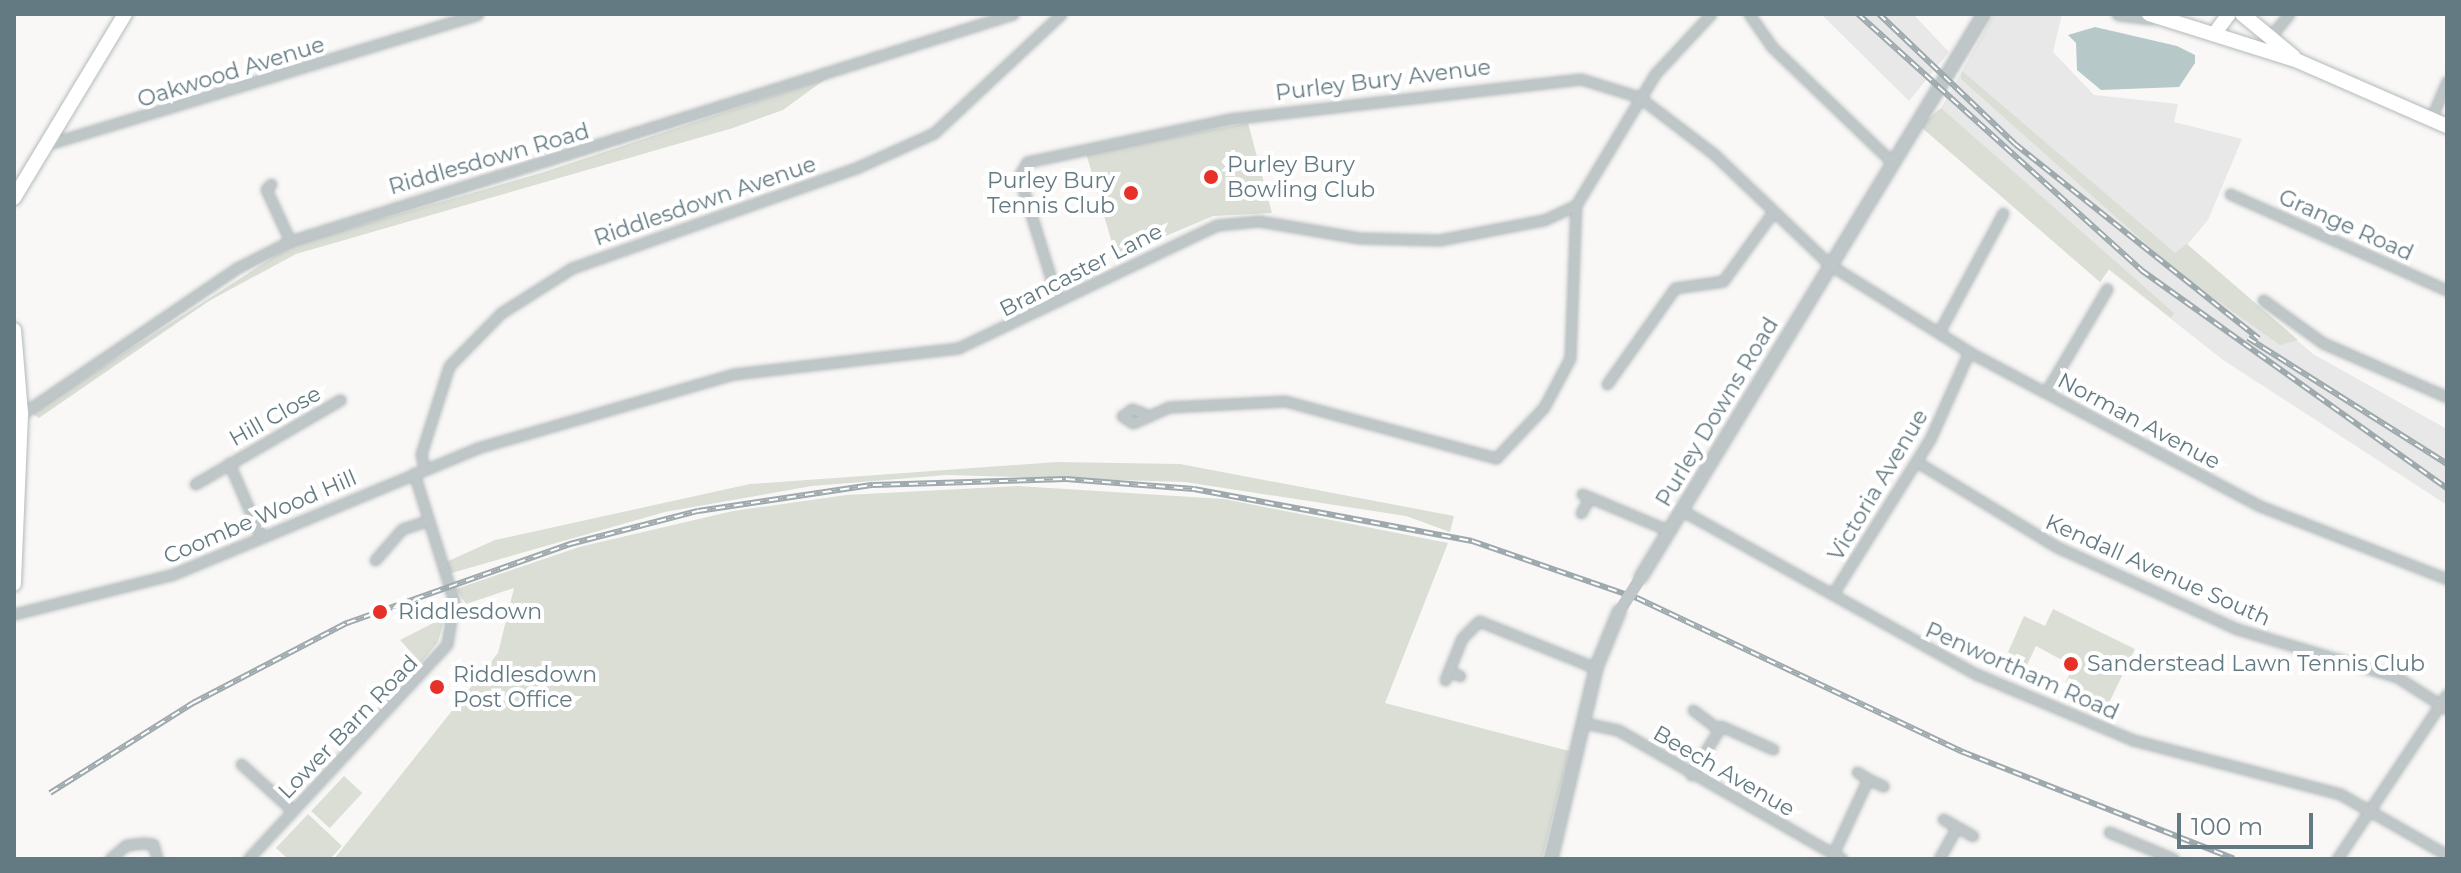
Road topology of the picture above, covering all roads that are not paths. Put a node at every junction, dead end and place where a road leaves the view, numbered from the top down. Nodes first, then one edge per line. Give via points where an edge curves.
1 (125, 14) edge
2 (478, 14) edge
3 (1013, 14) edge
4 (1061, 14) edge
5 (1711, 14) edge
6 (1749, 14) edge
7 (1984, 14) edge
8 (2119, 14) edge
9 (2229, 14) edge
10 (2242, 14) edge
11 (2289, 14) edge
12 (2151, 16) edge
13 (2215, 33) junction
14 (2269, 38) junction
15 (2298, 61) junction
16 (2447, 81) edge
17 (1639, 97) junction
18 (2431, 119) junction
19 (2447, 126) edge
20 (40, 145) junction
21 (1890, 160) junction
22 (266, 189) dead end
23 (2230, 194) dead end
24 (14, 198) edge
25 (1576, 205) junction
26 (1773, 212) junction
27 (2003, 213) dead end
28 (290, 241) junction
29 (1830, 265) junction
30 (2107, 289) dead end
31 (2447, 290) edge
32 (2263, 300) dead end
33 (1058, 301) junction
34 (14, 330) edge
35 (1939, 332) junction
36 (1969, 352) junction
37 (1607, 384) dead end
38 (2046, 392) junction
39 (2447, 397) edge
40 (340, 400) dead end
41 (1143, 413) dead end
42 (18, 416) edge
43 (1917, 462) junction
44 (229, 463) junction
45 (424, 469) junction
46 (414, 473) junction
47 (195, 484) dead end
48 (1681, 510) junction
49 (1581, 513) dead end
50 (426, 521) junction
51 (1670, 531) junction
52 (261, 537) junction
53 (375, 560) dead end
54 (2447, 579) edge
55 (14, 584) edge
56 (1834, 592) junction
57 (14, 614) edge
58 (1596, 668) junction
59 (1460, 676) dead end
60 (2447, 694) edge
61 (2443, 707) edge
62 (1693, 710) dead end
63 (1585, 723) junction
64 (1717, 728) junction
65 (1773, 749) dead end
66 (241, 764) dead end
67 (1857, 772) dead end
68 (1691, 775) junction
69 (1868, 779) junction
70 (1883, 786) dead end
71 (2370, 808) junction
72 (293, 811) junction
73 (1943, 819) dead end
74 (1957, 827) junction
75 (2109, 832) dead end
76 (1973, 836) dead end
77 (2447, 855) edge
78 (1837, 856) edge
79 (110, 859) edge
80 (157, 859) edge
81 (248, 859) edge
82 (1551, 859) edge
83 (1939, 859) edge
84 (2174, 859) edge
85 (2337, 859) edge

1 - 20 main road
2 - 20 street, Oakwood Avenue
3 - 28 street, Riddlesdown Road
4 - 45 street, Riddlesdown Avenue via 934,133 856,168 572,268 501,313 449,366 421,454
5 - 17 street via 1684,36
6 - 21 street via 1771,46
7 - 21 street, Purley Downs Road
8 - 12 street
9 - 13 main road
10 - 14 main road
11 - 14 street
12 - 13 main road
13 - 15 main road
14 - 15 main road
15 - 18 main road
16 - 18 street
17 - 25 street
17 - 26 street, Purley Bury Avenue
17 - 33 street, Purley Bury Avenue via 1581,79 1512,82 1229,119 1027,162 1019,176
18 - 19 main road
20 - 24 main road
21 - 29 street, Purley Downs Road
22 - 28 street
23 - 31 street, Grange Road
25 - 33 street, Brancaster Lane via 1497,234 1439,240 1234,222 1150,253
25 - 41 street via 1570,358 1544,407 1496,458 1296,402 1219,400
26 - 29 street, Purley Bury Avenue
26 - 37 street via 1723,281 1675,288
27 - 35 street
28 - 42 street, Riddlesdown Road
29 - 35 street, Norman Avenue
29 - 48 street, Purley Downs Road
30 - 38 street
32 - 39 street via 2323,343
33 - 45 street, Brancaster Lane via 958,348 762,368
34 - 42 main road
35 - 36 street, Norman Avenue
36 - 38 street, Norman Avenue
36 - 43 street, Victoria Avenue
38 - 54 street, Norman Avenue via 2260,506
40 - 44 street, Hill Close
42 - 55 main road
43 - 56 street, Victoria Avenue
43 - 61 street, Kendall Avenue South via 2057,547 2237,629 2397,677
44 - 47 street, Hill Close
44 - 52 street, Hill Close
45 - 46 street, Coombe Wood Hill
46 - 50 street, Lower Barn Road
46 - 52 street, Coombe Wood Hill
48 - 51 street, Purley Downs Road
48 - 56 street, Penwortham Road
49 - 51 street via 1586,496
50 - 53 street via 402,529
50 - 72 street, Lower Barn Road via 456,610 446,647
51 - 58 street, Purley Downs Road, bridge via 1619,612
52 - 57 street, Coombe Wood Hill via 171,575
56 - 71 street, Penwortham Road via 1930,653 2094,726 2208,763 2317,786
58 - 59 street via 1491,620 1469,626 1447,676
58 - 63 street, Purley Downs Road
60 - 61 street
61 - 71 street
62 - 64 street
63 - 68 street, Beech Avenue via 1618,730
63 - 82 street, Purley Downs Road
64 - 65 street via 1733,727
64 - 68 street
66 - 72 street
67 - 69 street
68 - 78 street, Beech Avenue
69 - 70 street
69 - 78 street
71 - 77 street, Penwortham Road
71 - 85 street
72 - 81 street, Lower Barn Road
73 - 74 street
74 - 76 street
74 - 83 street
75 - 84 street
79 - 80 street via 126,845 143,843 153,844

